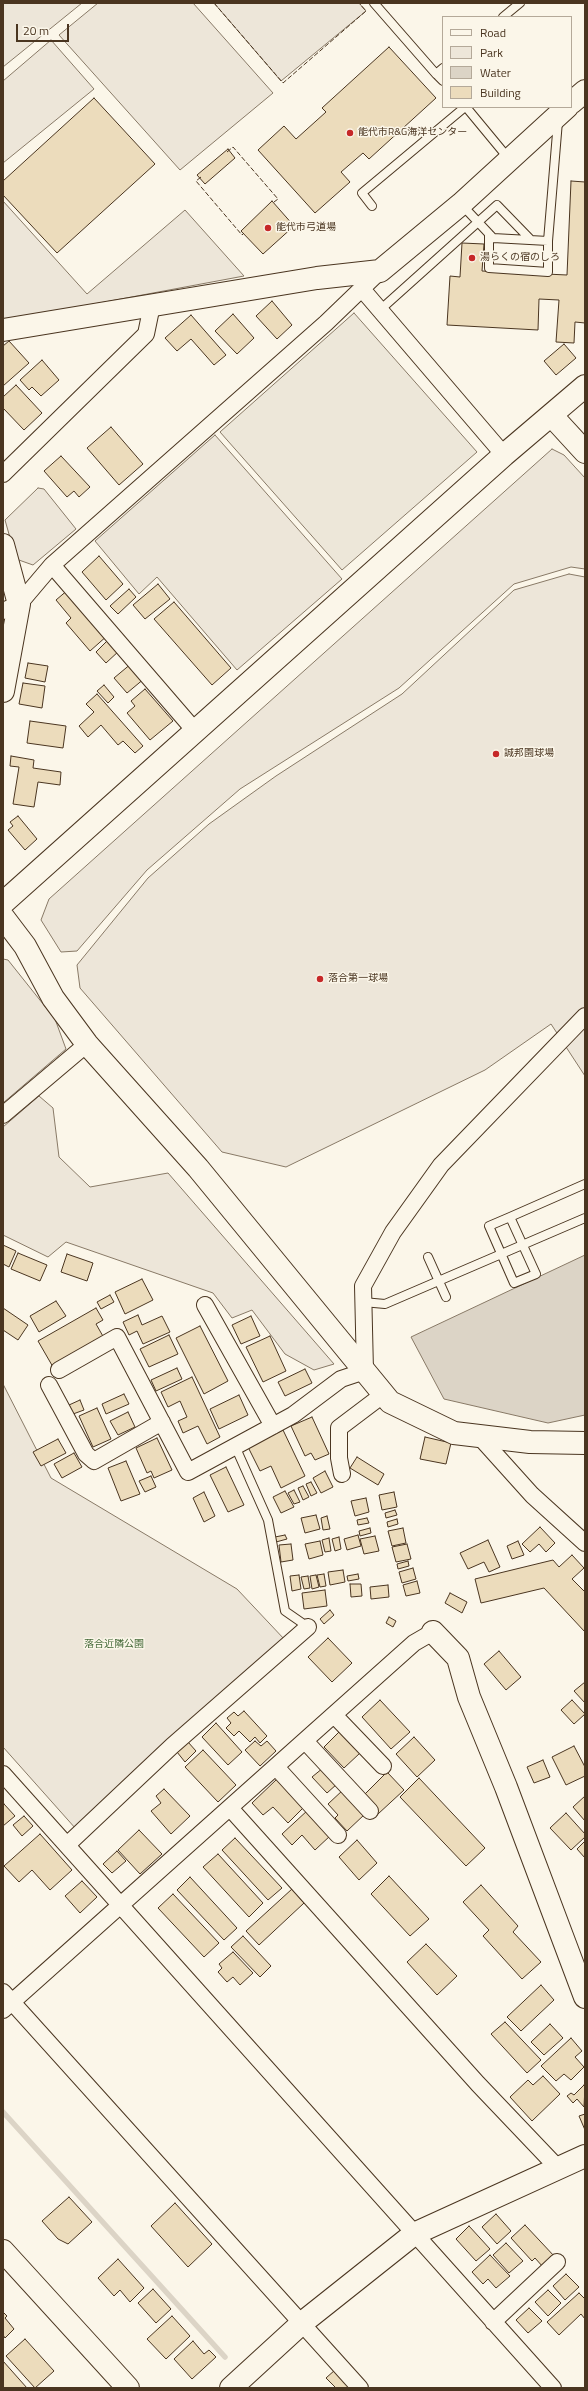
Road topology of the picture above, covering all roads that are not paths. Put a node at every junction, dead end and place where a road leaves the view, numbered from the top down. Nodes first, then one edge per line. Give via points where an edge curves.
1 (374, 3) edge
2 (520, 3) edge
3 (504, 16) edge
4 (442, 69) edge
5 (436, 74) junction
6 (442, 80) edge
7 (585, 91) edge
8 (572, 102) edge
9 (465, 108) edge
10 (467, 108) edge
11 (565, 108) edge
12 (510, 159) junction
13 (461, 204) junction
14 (372, 206) dead end
15 (478, 222) junction
16 (489, 234) junction
17 (531, 240) junction
18 (548, 241) junction
19 (380, 271) junction
20 (362, 288) junction
21 (152, 305) junction
22 (380, 310) junction
23 (3, 330) edge
24 (585, 386) edge
25 (552, 416) junction
26 (585, 452) edge
27 (504, 455) junction
28 (3, 474) edge
29 (3, 545) edge
30 (52, 565) junction
31 (11, 607) edge
32 (3, 691) edge
33 (196, 732) junction
34 (3, 903) edge
35 (3, 917) edge
36 (585, 1016) edge
37 (87, 1044) junction
38 (3, 1115) edge
39 (585, 1184) edge
40 (510, 1217) junction
41 (585, 1218) edge
42 (523, 1244) junction
43 (502, 1253) junction
44 (428, 1257) dead end
45 (438, 1281) junction
46 (446, 1297) dead end
47 (363, 1302) junction
48 (205, 1305) dead end
49 (59, 1370) dead end
50 (365, 1370) junction
51 (49, 1385) dead end
52 (384, 1394) junction
53 (162, 1422) junction
54 (273, 1426) junction
55 (478, 1435) junction
56 (585, 1443) edge
57 (235, 1446) junction
58 (342, 1474) dead end
59 (585, 1543) edge
60 (308, 1627) joint
61 (433, 1632) joint
62 (334, 1715) junction
63 (305, 1741) junction
64 (383, 1766) dead end
65 (276, 1767) junction
66 (3, 1774) edge
67 (230, 1808) junction
68 (370, 1811) dead end
69 (338, 1835) dead end
70 (67, 1845) junction
71 (121, 1907) junction
72 (585, 1997) edge
73 (6, 2001) edge
74 (585, 2156) edge
75 (558, 2168) junction
76 (414, 2234) junction
77 (3, 2251) edge
78 (557, 2262) dead end
79 (493, 2322) junction
80 (302, 2323) junction
81 (128, 2388) edge
82 (231, 2388) edge
83 (360, 2388) edge
84 (553, 2388) edge

1 - 5 lane
2 - 3 lane
4 - 5 lane
5 - 6 lane
7 - 8 street
9 - 14 lane via 362,193
10 - 12 lane
11 - 12 street
11 - 18 lane
12 - 13 street
13 - 15 lane
13 - 19 street
15 - 16 lane
15 - 17 lane via 497,205
15 - 22 lane
16 - 17 lane via 493,238
16 - 18 lane via 489,268 548,272
17 - 18 lane
19 - 20 street
19 - 21 street via 317,278
20 - 22 street
20 - 30 street via 326,323
21 - 23 street
21 - 28 street via 146,334
22 - 27 street
24 - 25 street
25 - 26 street
25 - 27 street
27 - 33 street
29 - 31 street
30 - 31 street
30 - 33 street
31 - 32 street
33 - 34 street
35 - 37 street via 25,946 53,998
36 - 47 street via 441,1164 393,1232 363,1286
37 - 38 street
37 - 50 street via 198,1168
39 - 40 lane
40 - 42 lane
40 - 43 lane via 489,1226
41 - 42 lane
42 - 43 lane
42 - 43 lane via 536,1274 514,1283
43 - 45 lane
44 - 45 lane
45 - 46 lane
45 - 47 lane via 385,1304
47 - 50 street
48 - 54 street
49 - 53 street via 117,1337
50 - 52 street
50 - 54 street via 341,1379
51 - 53 street via 86,1454 94,1461
52 - 55 street via 390,1402 454,1433
52 - 58 street via 339,1428
53 - 57 street via 188,1472
54 - 57 street
55 - 56 street via 530,1442
55 - 59 street via 532,1495
57 - 60 lane via 268,1520 285,1611
60 - 70 street via 172,1746
61 - 62 street via 414,1643
61 - 72 street via 458,1658 469,1696
62 - 63 street
62 - 64 street
63 - 65 street
63 - 68 street
65 - 67 street
65 - 69 street
66 - 70 street
67 - 71 street
67 - 75 street via 478,2084
70 - 71 street
71 - 73 street
71 - 76 street
73 - 80 street
74 - 75 street
75 - 76 street
76 - 79 street
76 - 80 street
77 - 81 street
78 - 79 street
79 - 84 street
80 - 82 street
80 - 83 street

